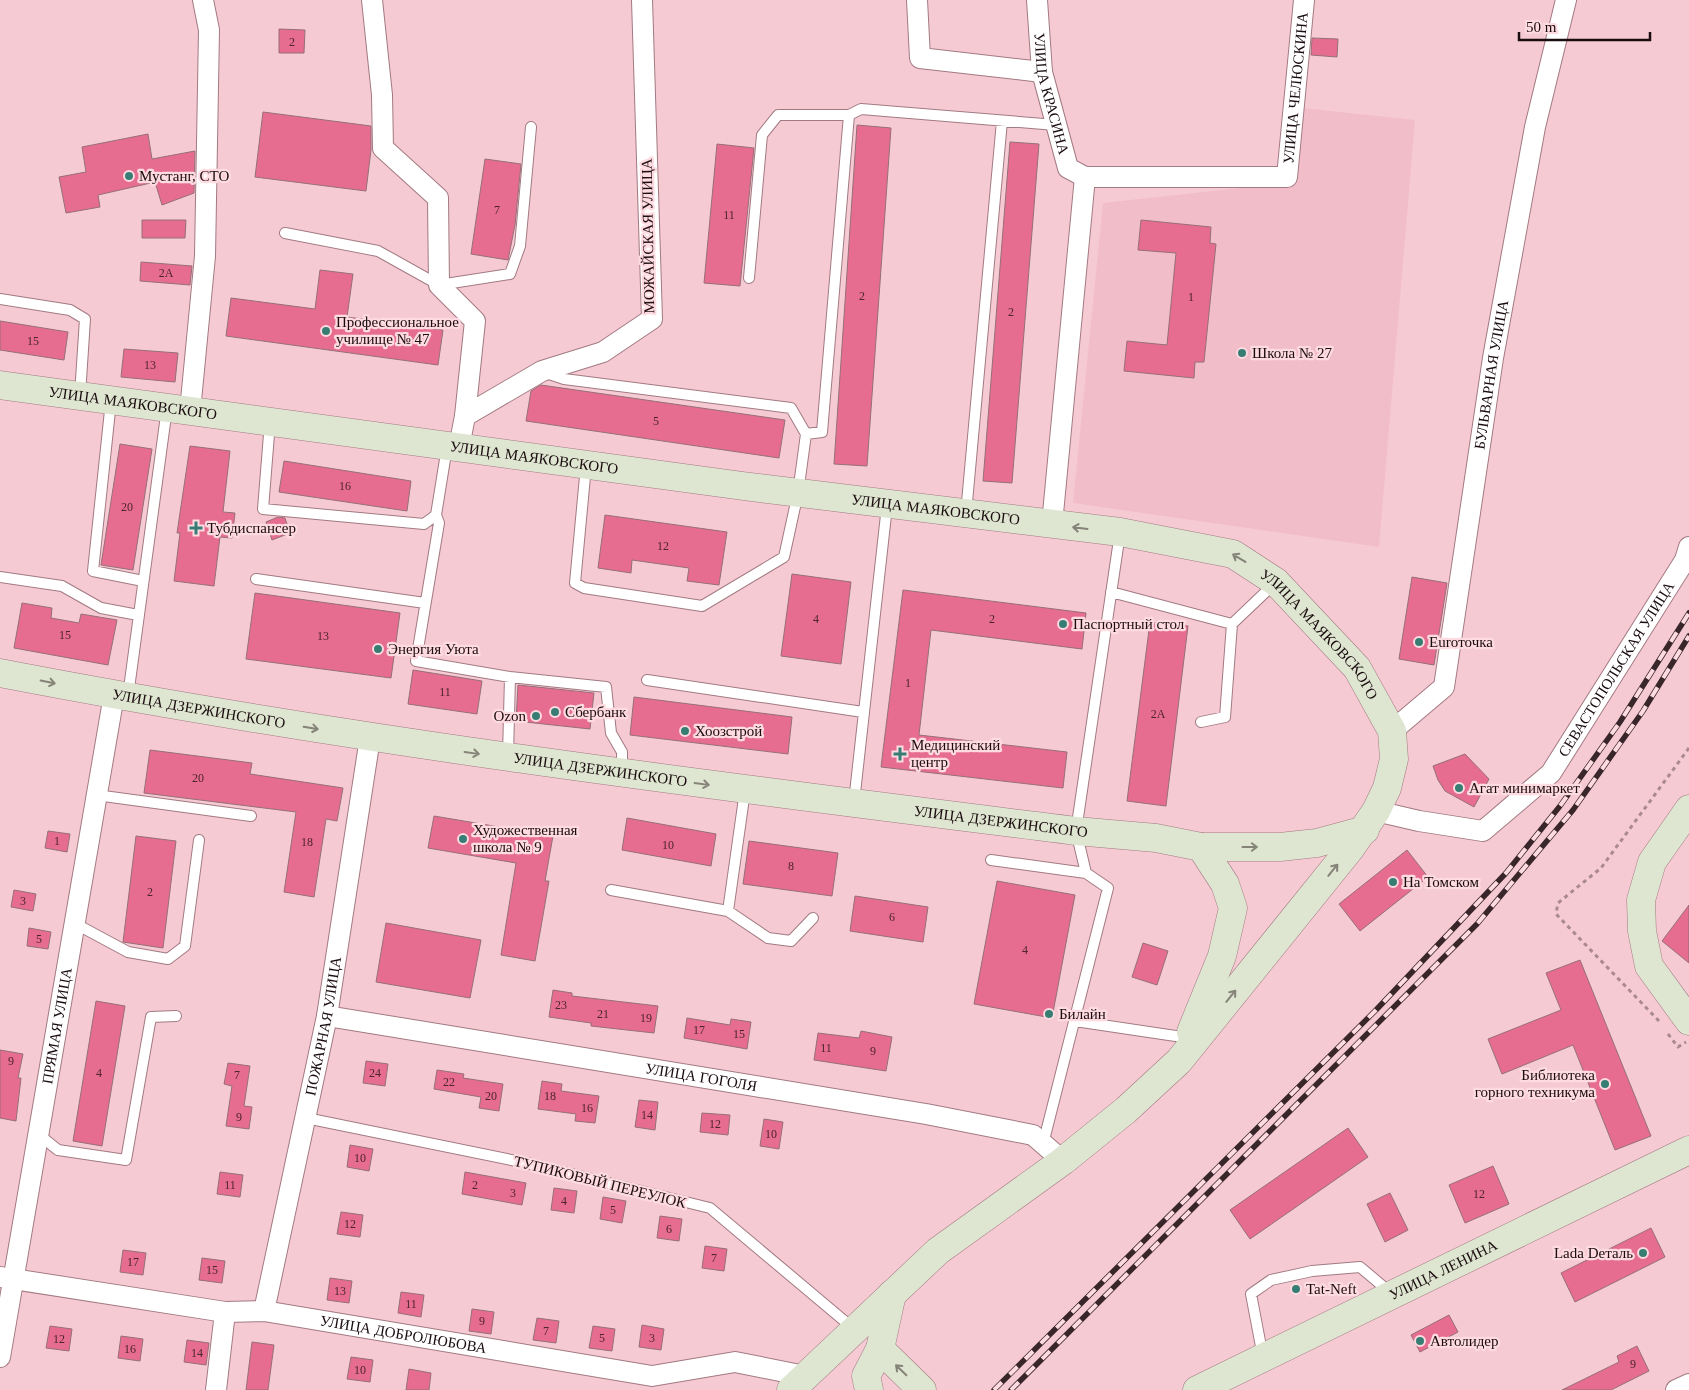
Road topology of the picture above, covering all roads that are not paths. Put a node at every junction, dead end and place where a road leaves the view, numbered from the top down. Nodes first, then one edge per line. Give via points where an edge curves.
1 (203, 0) edge
2 (372, 0) edge
3 (642, 0) edge
4 (917, 0) edge
5 (1037, 0) edge
6 (1304, 0) edge
7 (1566, 0) edge
8 (1042, 72) junction
9 (849, 115) junction
10 (1002, 121) junction
11 (1056, 125) junction
12 (531, 128) dead end
13 (1085, 177) junction
14 (285, 233) dead end
15 (749, 278) dead end
16 (439, 285) junction
17 (0, 299) edge
18 (542, 371) junction
19 (0, 385) edge
20 (80, 396) junction
21 (111, 400) junction
22 (179, 409) junction
23 (465, 416) junction
24 (270, 422) junction
25 (806, 434) junction
26 (453, 446) junction
27 (586, 465) junction
28 (798, 493) junction
29 (887, 504) junction
30 (966, 514) junction
31 (436, 515) junction
32 (1052, 524) junction
33 (1120, 532) junction
34 (1689, 547) edge
35 (0, 577) edge
36 (256, 579) dead end
37 (143, 581) junction
38 (1276, 582) junction
39 (1111, 592) junction
40 (425, 603) junction
41 (138, 615) junction
42 (1232, 624) junction
43 (0, 673) edge
44 (510, 677) junction
45 (647, 680) dead end
46 (121, 696) junction
47 (863, 712) junction
48 (1201, 722) dead end
49 (1392, 731) junction
50 (370, 738) junction
51 (508, 758) junction
52 (622, 773) junction
53 (745, 790) junction
54 (96, 795) junction
55 (854, 803) junction
56 (1689, 809) edge
57 (251, 816) dead end
58 (1370, 821) junction
59 (1076, 831) junction
60 (199, 840) dead end
61 (1201, 847) junction
62 (991, 860) dead end
63 (1086, 873) junction
64 (611, 890) dead end
65 (728, 911) junction
66 (813, 918) dead end
67 (74, 923) junction
68 (176, 1016) dead end
69 (327, 1016) junction
70 (1075, 1021) junction
71 (1689, 1021) edge
72 (1184, 1050) junction
73 (306, 1118) junction
74 (38, 1134) junction
75 (1043, 1144) junction
76 (1689, 1150) edge
77 (1064, 1161) junction
78 (6, 1279) edge
79 (892, 1294) junction
80 (1393, 1294) junction
81 (264, 1311) junction
82 (225, 1312) junction
83 (854, 1329) junction
84 (880, 1349) junction
85 (0, 1356) edge
86 (1263, 1358) junction
87 (798, 1383) edge
88 (1689, 1384) edge
89 (216, 1390) edge
90 (868, 1390) edge
91 (922, 1390) edge
92 (1197, 1390) edge
93 (1676, 1390) edge

1 - 22 street via 209,30 205,256
2 - 16 street via 382,95 383,148 438,198
3 - 18 street, МОЖАЙСКАЯ УЛИЦА via 652,319 603,352
4 - 8 street via 920,58
5 - 8 street, УЛИЦА КРАСИНА
6 - 13 street, УЛИЦА ЧЕЛЮСКИНА via 1287,177
7 - 49 street, БУЛЬВАРНАЯ УЛИЦА via 1535,127 1495,348 1444,687
8 - 11 street, УЛИЦА КРАСИНА
9 - 10 lane via 861,109
9 - 15 lane via 778,115 762,134
9 - 25 lane via 822,432
10 - 11 lane
10 - 30 lane
11 - 13 street, УЛИЦА КРАСИНА via 1068,168
12 - 16 lane via 520,246 510,274
13 - 32 street
14 - 16 lane via 378,251
16 - 23 street via 474,321
17 - 20 lane via 70,310 85,319
18 - 23 street, МОЖАЙСКАЯ УЛИЦА
18 - 25 lane via 564,379 791,408
19 - 20 main road, УЛИЦА МАЯКОВСКОГО
20 - 21 main road, УЛИЦА МАЯКОВСКОГО
21 - 22 main road, УЛИЦА МАЯКОВСКОГО
21 - 37 lane via 93,571
22 - 24 main road, УЛИЦА МАЯКОВСКОГО
22 - 37 lane
23 - 26 street
24 - 26 main road, УЛИЦА МАЯКОВСКОГО
24 - 31 lane via 263,509 424,524
25 - 28 lane
26 - 27 main road, УЛИЦА МАЯКОВСКОГО
26 - 31 lane
27 - 28 main road, УЛИЦА МАЯКОВСКОГО
27 - 28 lane via 575,583 584,588 702,606 784,557
28 - 29 main road, УЛИЦА МАЯКОВСКОГО
29 - 30 main road, УЛИЦА МАЯКОВСКОГО
29 - 47 lane
30 - 32 main road, УЛИЦА МАЯКОВСКОГО
31 - 40 lane via 439,523
33 -> 32 main road, УЛИЦА МАЯКОВСКОГО
38 -> 33 main road, УЛИЦА МАЯКОВСКОГО via 1233,554
33 - 39 lane
34 - 58 street, СЕВАСТОПОЛЬСКАЯ УЛИЦА via 1685,560 1551,773 1483,831 1419,821
35 - 41 lane via 62,586 101,608
36 - 40 lane
37 - 41 lane
38 - 42 lane
38 - 49 main road, УЛИЦА МАЯКОВСКОГО via 1356,668
39 - 42 lane
39 - 59 lane
40 - 44 lane via 416,661
41 - 46 lane
42 - 48 lane via 1225,717
43 -> 46 main road, УЛИЦА ДЗЕРЖИНСКОГО
44 - 51 lane
44 - 52 lane via 606,687 612,734 622,752
45 - 47 lane
46 -> 50 main road, УЛИЦА ДЗЕРЖИНСКОГО
46 - 54 street, ПРЯМАЯ УЛИЦА
47 - 55 lane
49 - 58 main road, УЛИЦА МАЯКОВСКОГО via 1394,759 1386,788
50 -> 51 main road, УЛИЦА ДЗЕРЖИНСКОГО
50 - 69 street, ПОЖАРНАЯ УЛИЦА
51 - 52 main road, УЛИЦА ДЗЕРЖИНСКОГО
52 -> 53 main road, УЛИЦА ДЗЕРЖИНСКОГО
53 - 55 main road, УЛИЦА ДЗЕРЖИНСКОГО
53 - 65 lane
54 - 57 lane
54 - 67 street, ПРЯМАЯ УЛИЦА
55 - 59 main road, УЛИЦА ДЗЕРЖИНСКОГО
56 - 71 main road via 1652,862 1641,900 1648,966
61 -> 58 main road, УЛИЦА ДЗЕРЖИНСКОГО via 1316,844
72 -> 58 main road, УЛИЦА МАЯКОВСКОГО
59 - 61 main road, УЛИЦА ДЗЕРЖИНСКОГО via 1156,838
59 - 63 lane
60 - 67 lane via 185,946 168,959 128,952
61 - 72 main road via 1225,884 1233,908 1222,956
62 - 63 lane
63 - 70 lane via 1108,888
64 - 65 lane
65 - 66 lane via 768,938 791,941
67 - 74 street, ПРЯМАЯ УЛИЦА
68 - 74 lane via 151,1017 126,1160 58,1150
69 - 73 street, ПОЖАРНАЯ УЛИЦА
69 - 75 street, УЛИЦА ГОГОЛЯ via 926,1114 1033,1135
70 - 72 lane
70 - 75 lane
72 - 77 main road, УЛИЦА МАЯКОВСКОГО via 1126,1110
73 - 81 street, ПОЖАРНАЯ УЛИЦА
73 - 83 lane, ТУПИКОВЫЙ ПЕРЕУЛОК via 530,1164 710,1208
74 - 78 street, ПРЯМАЯ УЛИЦА
75 - 77 street, УЛИЦА ГОГОЛЯ
76 - 80 main road, УЛИЦА ЛЕНИНА
77 - 79 main road, УЛИЦА МАЯКОВСКОГО via 938,1251
78 - 82 street, УЛИЦА ДОБРОЛЮБОВА
78 - 85 street, ПРЯМАЯ УЛИЦА
79 - 83 main road, УЛИЦА МАЯКОВСКОГО
79 - 84 main road
80 - 86 main road, УЛИЦА ЛЕНИНА
80 - 86 lane via 1360,1267 1312,1271 1271,1280 1251,1294
81 - 82 street, УЛИЦА ДОБРОЛЮБОВА
81 - 87 street, УЛИЦА ДОБРОЛЮБОВА via 652,1376 735,1362
82 - 89 street
83 - 87 main road, УЛИЦА МАЯКОВСКОГО
84 - 90 main road via 866,1376
91 -> 84 main road
86 - 92 main road, УЛИЦА ЛЕНИНА
88 - 93 street

